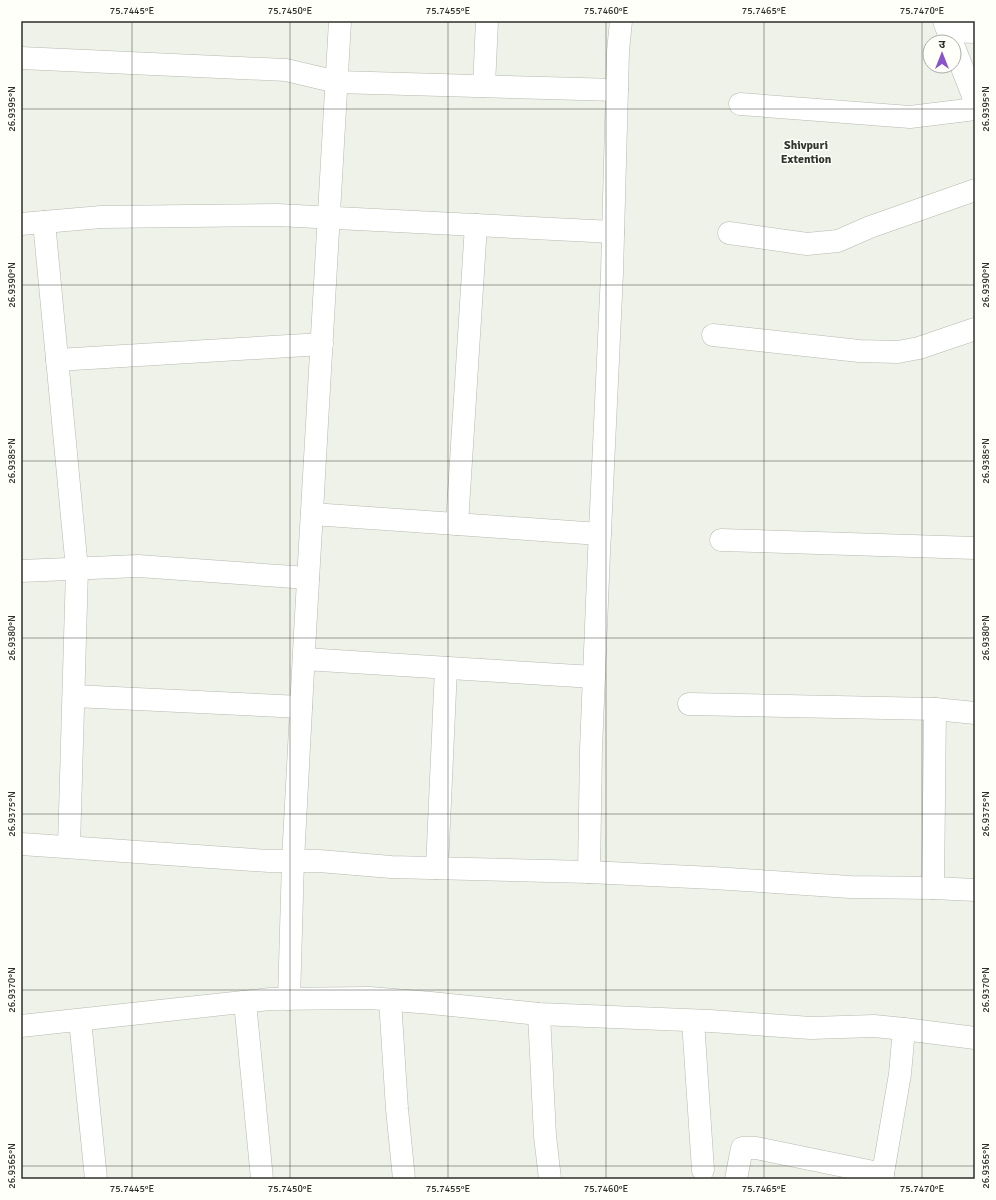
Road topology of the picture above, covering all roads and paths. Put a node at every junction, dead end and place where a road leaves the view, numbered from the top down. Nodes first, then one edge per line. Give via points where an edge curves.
1 (340, 21) edge
2 (487, 21) edge
3 (621, 21) edge
4 (975, 32) edge
5 (958, 34) edge
6 (21, 58) edge
7 (962, 67) edge
8 (337, 82) junction
9 (484, 86) junction
10 (617, 90) junction
11 (975, 101) edge
12 (740, 104) dead end
13 (975, 109) edge
14 (975, 190) edge
15 (330, 217) junction
16 (44, 222) junction
17 (21, 224) edge
18 (476, 225) junction
19 (613, 232) junction
20 (729, 233) dead end
21 (975, 328) edge
22 (713, 335) dead end
23 (322, 344) junction
24 (57, 360) junction
25 (312, 514) junction
26 (457, 524) junction
27 (600, 534) junction
28 (721, 540) dead end
29 (975, 548) edge
30 (77, 569) junction
31 (21, 571) edge
32 (308, 578) junction
33 (304, 659) junction
34 (446, 668) junction
35 (594, 677) junction
36 (74, 696) junction
37 (689, 704) dead end
38 (301, 707) junction
39 (935, 709) junction
40 (975, 713) edge
41 (21, 844) edge
42 (69, 847) junction
43 (293, 861) junction
44 (437, 868) junction
45 (589, 872) junction
46 (933, 888) junction
47 (975, 890) edge
48 (289, 999) junction
49 (390, 1000) junction
50 (245, 1002) junction
51 (539, 1014) junction
52 (80, 1020) junction
53 (693, 1021) junction
54 (21, 1026) edge
55 (904, 1029) junction
56 (975, 1038) edge
57 (703, 1170) dead end
58 (883, 1176) edge
59 (96, 1179) edge
60 (262, 1179) edge
61 (404, 1179) edge
62 (550, 1179) edge
63 (736, 1179) edge

1 - 8 street
2 - 9 street
3 - 10 street
4 - 5 street
6 - 8 street via 286,70
7 - 11 street
8 - 9 street
8 - 15 street
9 - 10 street
10 - 19 street
12 - 13 street via 910,117
14 - 20 street via 838,241 807,244
15 - 16 street via 101,217
15 - 18 street
15 - 23 street
16 - 17 street
16 - 24 street
18 - 19 street
18 - 26 street
19 - 27 street
21 - 22 street via 919,348 898,352 859,351
23 - 24 street
23 - 25 street
24 - 30 street
25 - 26 street
25 - 32 street
26 - 27 street
27 - 35 street
28 - 29 street
30 - 31 street
30 - 32 street via 138,566
30 - 36 street
32 - 33 street
33 - 34 street
33 - 38 street
34 - 35 street
34 - 44 street
35 - 45 street
36 - 38 street
36 - 42 street
37 - 39 street
38 - 43 street
39 - 40 street
39 - 46 street
41 - 42 street
42 - 43 street
43 - 44 street
43 - 48 street
44 - 45 street
45 - 46 street via 850,887
46 - 47 street
48 - 49 street
48 - 50 street
49 - 51 street
49 - 61 street
50 - 52 street
50 - 60 street
51 - 53 street
51 - 62 street via 545,1136
52 - 54 street
52 - 59 street
53 - 55 street via 811,1028 874,1026
53 - 57 street
55 - 56 street
55 - 58 street via 900,1074
58 - 63 street via 756,1148 742,1148

